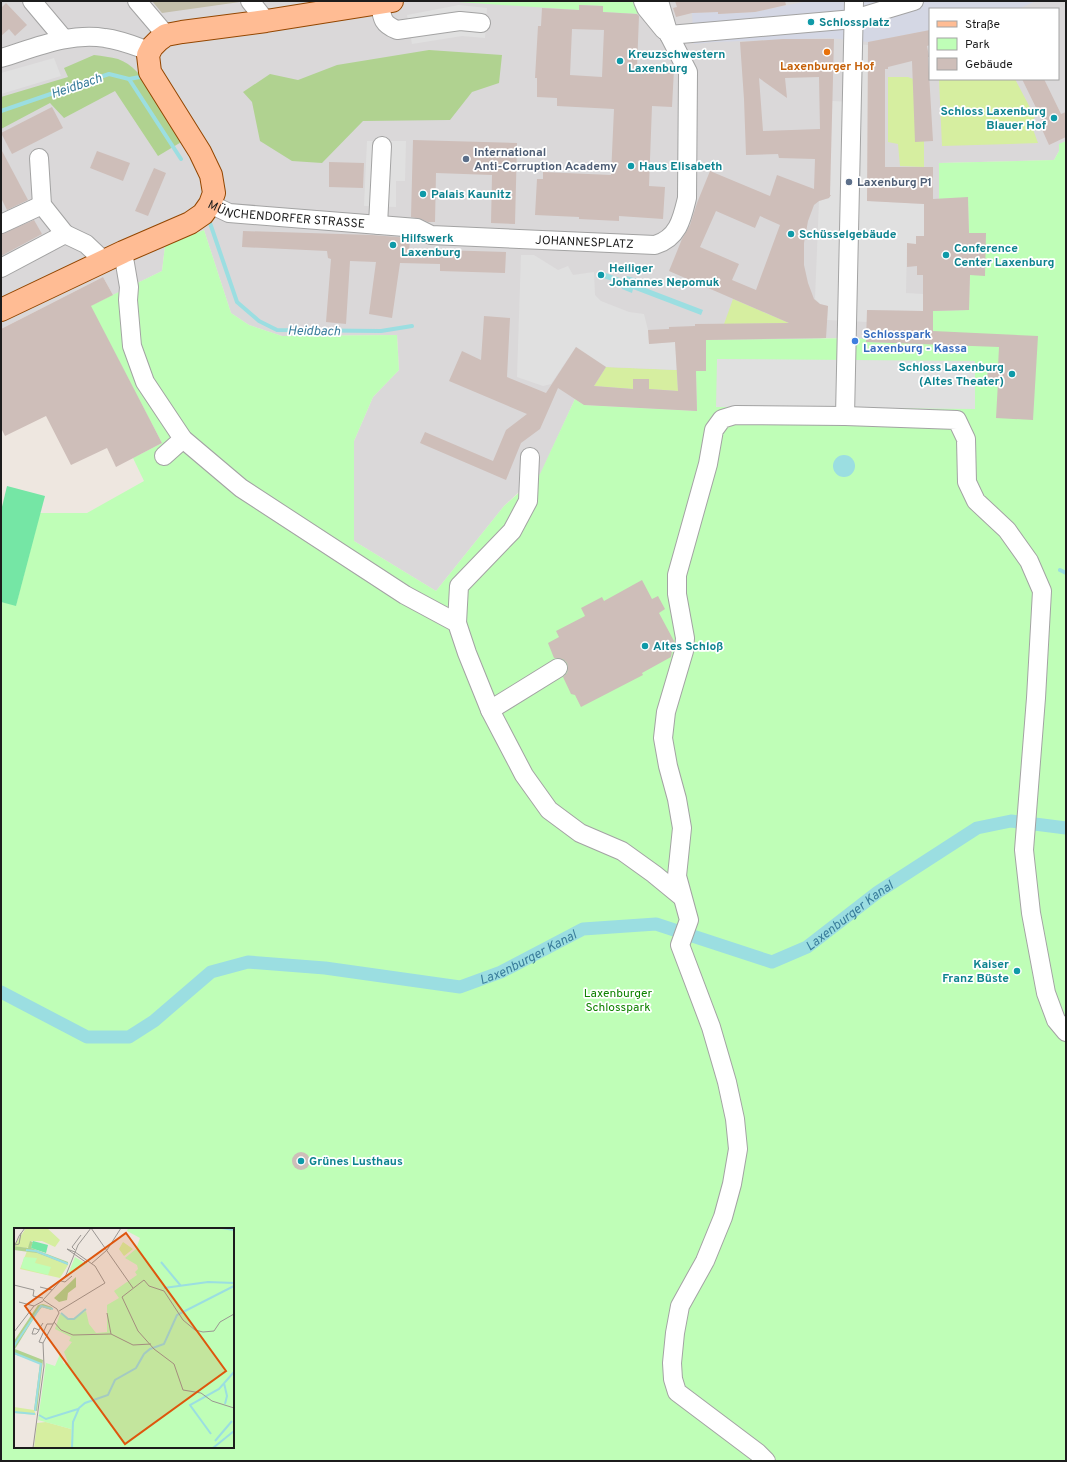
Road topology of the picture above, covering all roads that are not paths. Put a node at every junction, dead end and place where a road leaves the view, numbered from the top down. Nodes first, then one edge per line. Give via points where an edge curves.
1 (32, 1) edge
2 (137, 1) edge
3 (250, 1) edge
4 (643, 1) edge
5 (659, 1) edge
6 (854, 1) edge
7 (386, 2) edge
8 (913, 2) edge
9 (854, 19) junction
10 (266, 21) junction
11 (481, 23) dead end
12 (166, 35) junction
13 (668, 35) junction
14 (64, 39) junction
15 (149, 51) junction
16 (1, 58) edge
17 (382, 146) dead end
18 (39, 158) dead end
19 (210, 204) junction
20 (42, 205) junction
21 (1, 224) edge
22 (378, 225) junction
23 (65, 234) junction
24 (526, 239) joint
25 (113, 257) junction
26 (1, 268) edge
27 (1, 310) edge
28 (845, 416) junction
29 (183, 439) junction
30 (164, 456) dead end
31 (530, 457) dead end
32 (457, 623) junction
33 (558, 668) dead end
34 (490, 710) junction
35 (682, 897) junction
36 (1066, 1032) edge
37 (766, 1461) edge

1 - 14 street
2 - 12 street
3 - 10 street
4 - 13 street
5 - 13 street
6 - 9 street
7 - 10 main road
7 - 11 street via 382,18 388,26 397,30 460,21
8 - 9 street
9 - 13 street
9 - 28 street
10 - 12 main road
12 - 15 main road
13 - 24 street, JOHANNESPLATZ via 688,72 687,198 683,214 672,236 655,245
14 - 15 street via 104,37
14 - 16 street
15 - 19 main road via 150,72 200,152 211,175 214,193
17 - 22 street
18 - 20 street
19 - 22 street, MÜNCHENDORFER STRASSE via 229,213
19 - 25 main road, MÜNCHENDORFER STRASSE via 204,214 190,223
20 - 21 street
20 - 23 street
22 - 24 street, MÜNCHENDORFER STRASSE via 417,228 431,235
23 - 25 street
23 - 26 street
25 - 27 main road, MÜNCHENDORFER STRASSE
25 - 29 street via 129,287 132,346 145,382
28 - 35 street via 735,415 722,420 714,430 708,464 677,576 677,594 685,638 684,651 666,712 663,738 682,828 677,876
28 - 36 street via 957,420 966,439 967,482 976,501 1007,530 1029,561 1042,591 1024,850 1029,899 1046,993 1056,1020
29 - 30 street
29 - 32 street via 241,488 405,595
31 - 32 street via 528,501 512,531 459,586
32 - 34 street
33 - 34 street
34 - 35 street via 524,776 549,810 580,833 622,851
35 - 37 street via 689,920 680,945 711,1027 725,1075 735,1119 738,1149 723,1217 705,1261 680,1306 672,1363 673,1379 676,1392

